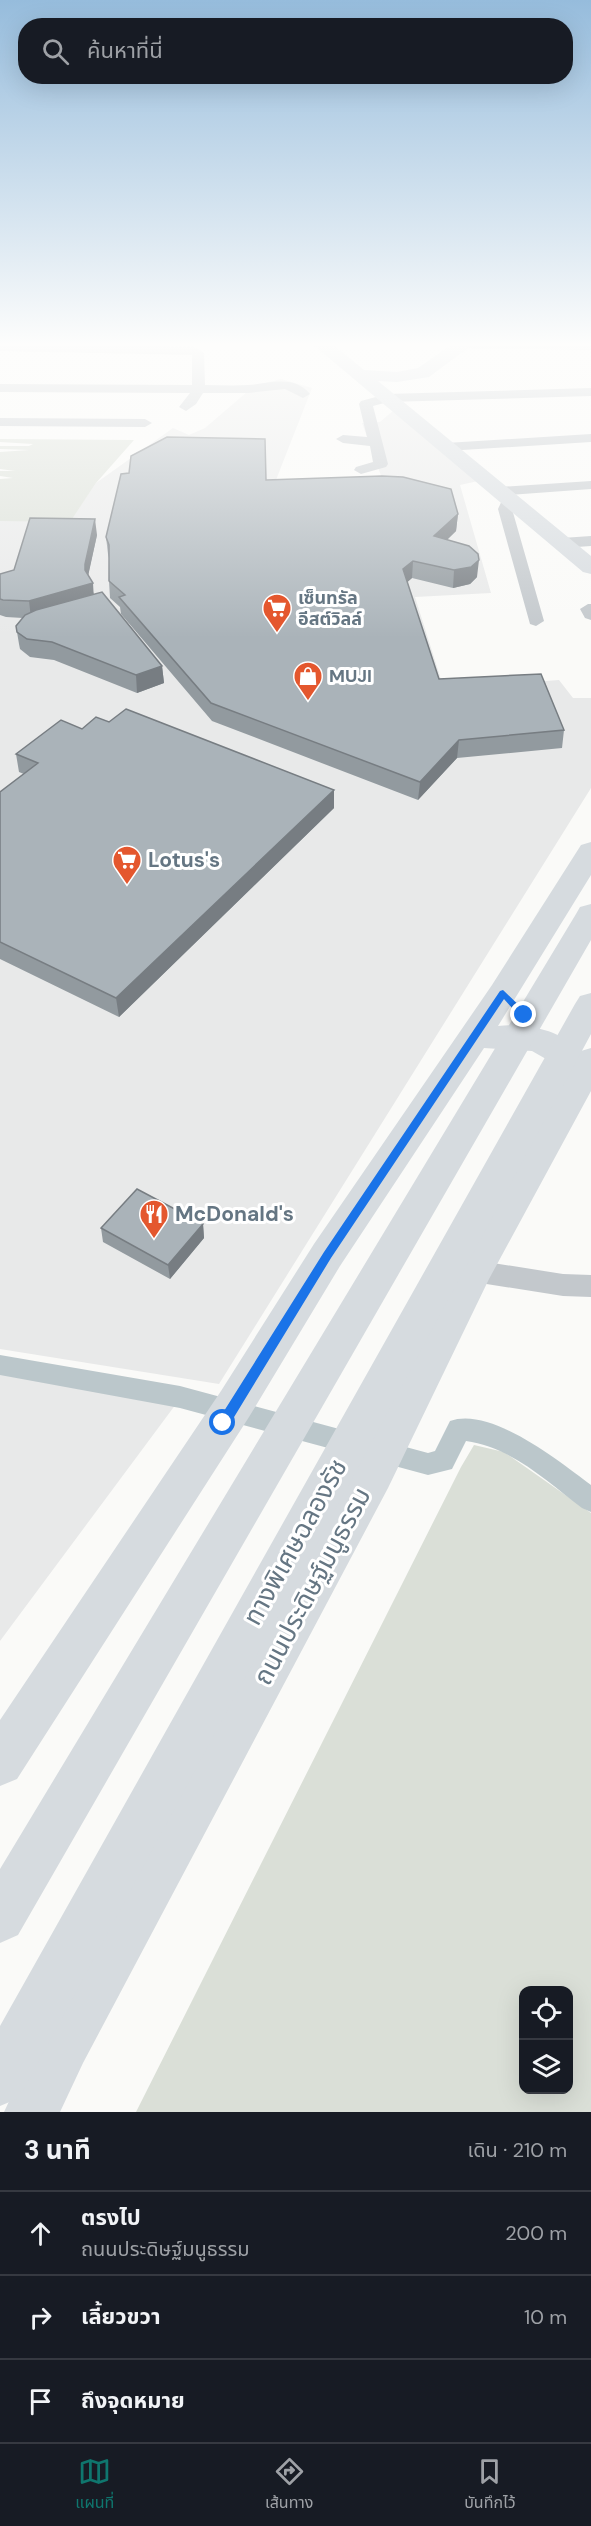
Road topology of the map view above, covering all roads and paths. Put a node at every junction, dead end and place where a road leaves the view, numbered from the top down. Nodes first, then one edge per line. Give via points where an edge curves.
1 (360, 441) edge
2 (438, 441) edge
3 (550, 441) edge
4 (375, 442) joint
5 (446, 447) junction
6 (362, 470) dead end
7 (591, 485) edge
8 (504, 495) junction
9 (591, 541) edge
10 (562, 543) junction
11 (591, 567) edge
12 (591, 609) edge
13 (591, 615) edge
14 (536, 621) dead end
15 (591, 851) edge
16 (591, 914) edge
17 (503, 993) junction
18 (591, 1005) edge
19 (591, 1035) edge
20 (469, 1044) junction
21 (587, 1068) edge
22 (474, 1272) junction
23 (591, 1286) edge
24 (0, 1762) edge
25 (0, 1917) edge
26 (0, 2079) edge
27 (32, 2112) edge

1 - 4 street
2 - 5 street
3 - 5 street
4 - 6 street via 381,464
5 - 8 street
7 - 8 street
8 - 10 street
8 - 14 street via 504,508
9 - 10 street
10 - 11 street
12 - 13 street
15 - 17 main road
16 - 25 main road
17 - 19 main road via 524,1015 545,1028 566,1036
17 - 20 main road
18 - 26 main road, ทางพิเศษฉลองรัช
20 - 21 main road via 508,1036 532,1038 554,1045 575,1064
20 - 24 main road via 327,1255 229,1414
21 - 22 main road, ถนนประดิษฐ์มนูธรรม
22 - 23 street
22 - 27 main road, ถนนประดิษฐ์มนูธรรม via 382,1457 64,2044

